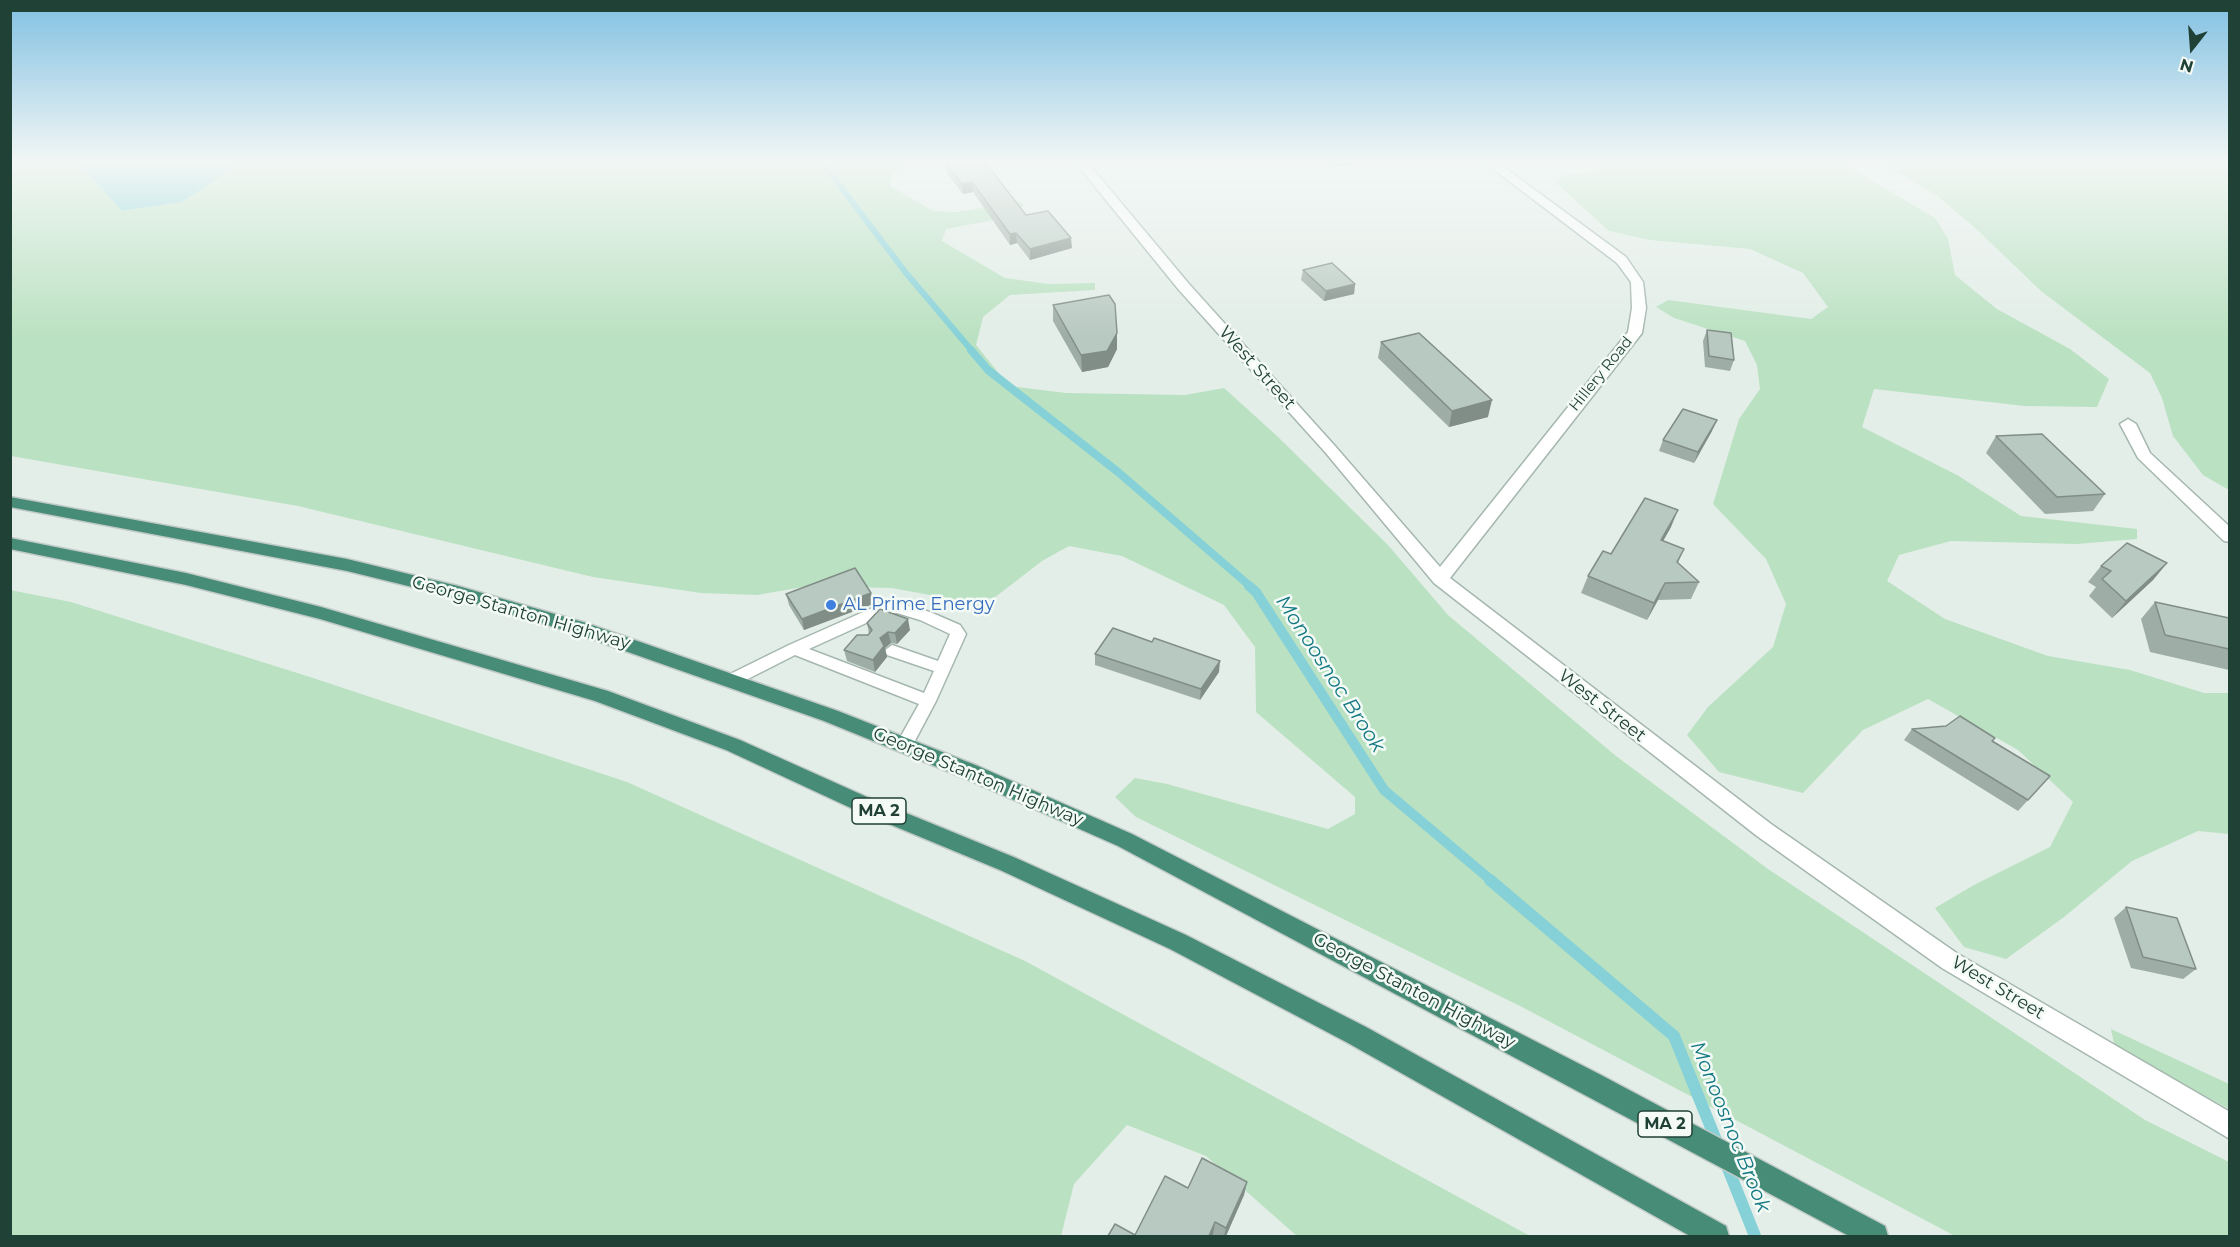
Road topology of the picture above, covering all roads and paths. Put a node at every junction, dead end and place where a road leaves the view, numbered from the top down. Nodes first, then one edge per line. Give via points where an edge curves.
1 (1129, 220) edge
2 (1568, 220) edge
3 (2128, 424) dead end
4 (10, 502) edge
5 (2229, 537) edge
6 (10, 543) edge
7 (1440, 579) junction
8 (838, 630) junction
9 (856, 637) edge
10 (794, 649) junction
11 (892, 651) dead end
12 (943, 668) junction
13 (732, 680) junction
14 (928, 701) junction
15 (904, 745) junction
16 (2229, 1127) edge
17 (1716, 1236) edge
18 (1875, 1236) edge

1 - 7 street, West Street
2 - 7 street, Hillery Road via 1622,260 1637,282 1639,308 1635,333
3 - 5 street via 2143,455
4 - 13 highway, George Stanton Highway / MA 2 via 369,570 580,628
6 - 17 highway, MA 2 via 186,579 321,613 601,696 733,745 1178,942 1357,1035
7 - 16 street, West Street via 1764,830 1950,961
8 - 9 lane
8 - 10 lane
8 - 12 lane via 884,609 897,608 925,616 958,634
10 - 13 lane
10 - 14 lane
11 - 12 lane
12 - 14 lane
13 - 15 highway, George Stanton Highway / MA 2
14 - 15 lane
15 - 18 highway, George Stanton Highway / MA 2 via 1125,840

